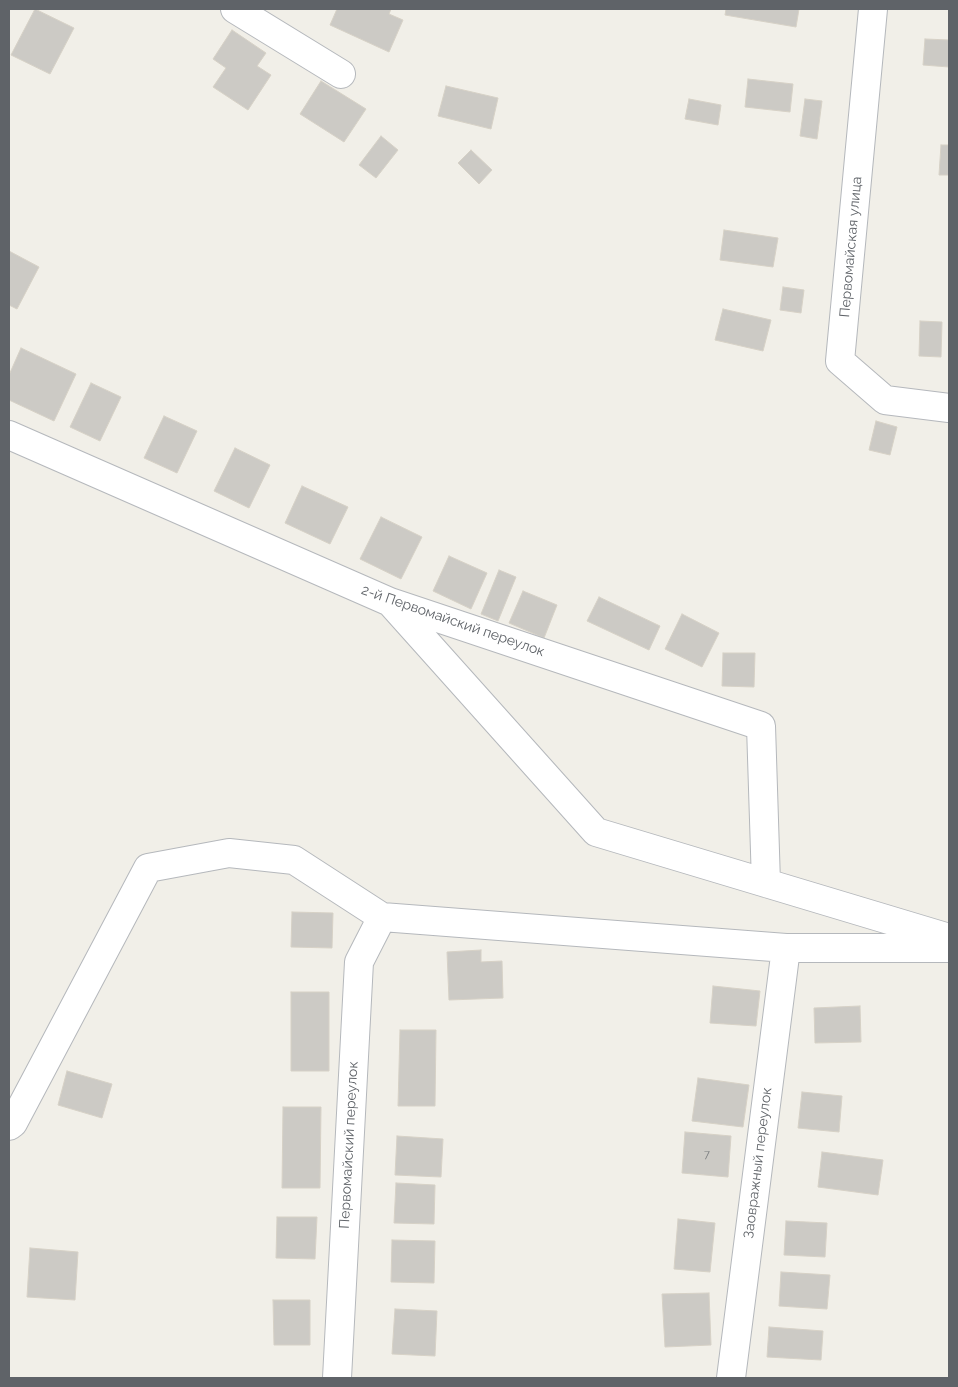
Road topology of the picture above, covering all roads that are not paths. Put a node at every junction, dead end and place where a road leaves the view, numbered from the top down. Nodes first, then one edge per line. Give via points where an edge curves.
1 (234, 9) edge
2 (873, 9) edge
3 (341, 74) dead end
4 (949, 408) edge
5 (9, 435) edge
6 (390, 602) junction
7 (766, 883) junction
8 (382, 917) junction
9 (949, 938) edge
10 (786, 948) junction
11 (949, 948) edge
12 (9, 1126) edge
13 (338, 1378) edge
14 (731, 1378) edge

1 - 3 street
2 - 4 street, Первомайская улица via 840,361 885,400
5 - 6 street, 2-й Первомайский переулок
6 - 7 street via 596,832
6 - 7 street, 2-й Первомайский переулок via 761,726
7 - 9 street
8 - 10 street
8 - 12 street via 294,860 229,853 148,868
8 - 13 street, Первомайский переулок via 359,962
10 - 11 street
10 - 14 street, Заовражный переулок

